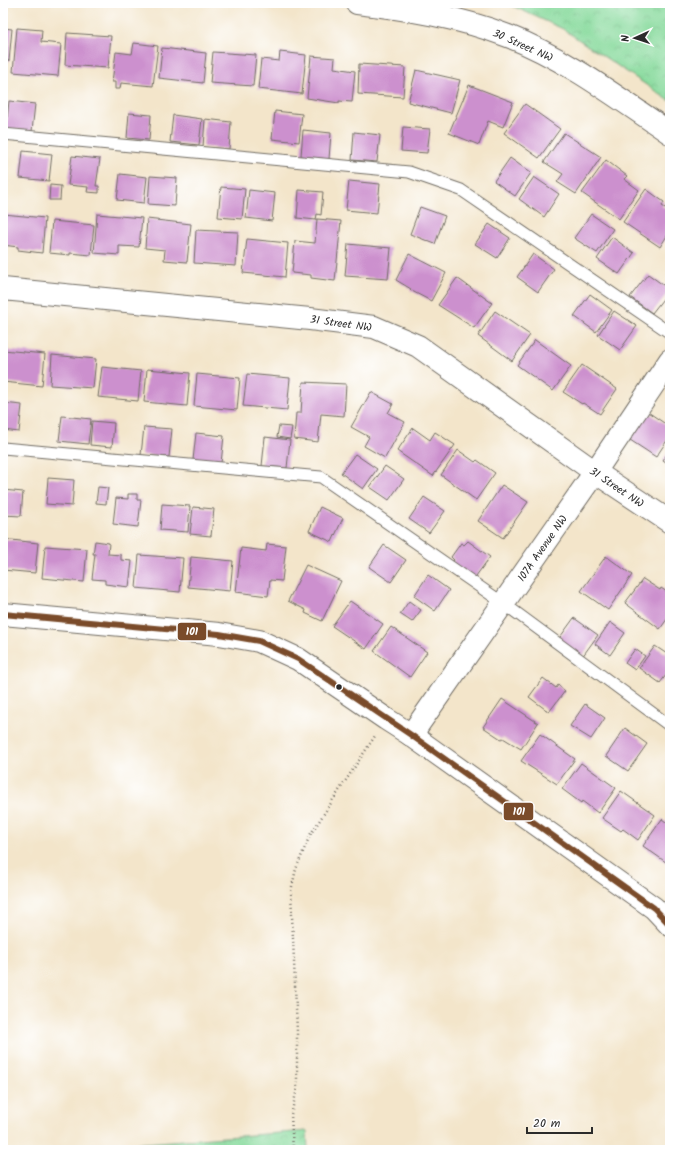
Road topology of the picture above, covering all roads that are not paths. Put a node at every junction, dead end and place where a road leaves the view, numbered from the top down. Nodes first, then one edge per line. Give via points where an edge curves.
1 (357, 3) edge
2 (670, 133) edge
3 (3, 134) edge
4 (3, 289) edge
5 (670, 333) edge
6 (670, 360) edge
7 (3, 448) edge
8 (595, 472) junction
9 (670, 522) edge
10 (503, 603) junction
11 (3, 614) edge
12 (670, 726) edge
13 (411, 735) junction
14 (670, 925) edge

1 - 2 street, 30 Street NW via 442,16 509,37 566,64
3 - 5 lane via 409,172 461,190
4 - 8 street, 31 Street NW via 374,327 418,346
6 - 8 street, 107A Avenue NW
7 - 10 lane via 321,477
8 - 9 street, 31 Street NW
8 - 10 street, 107A Avenue NW
10 - 12 lane
10 - 13 street, 107A Avenue NW
11 - 13 street via 219,634 259,641 298,659
13 - 14 street via 654,908

